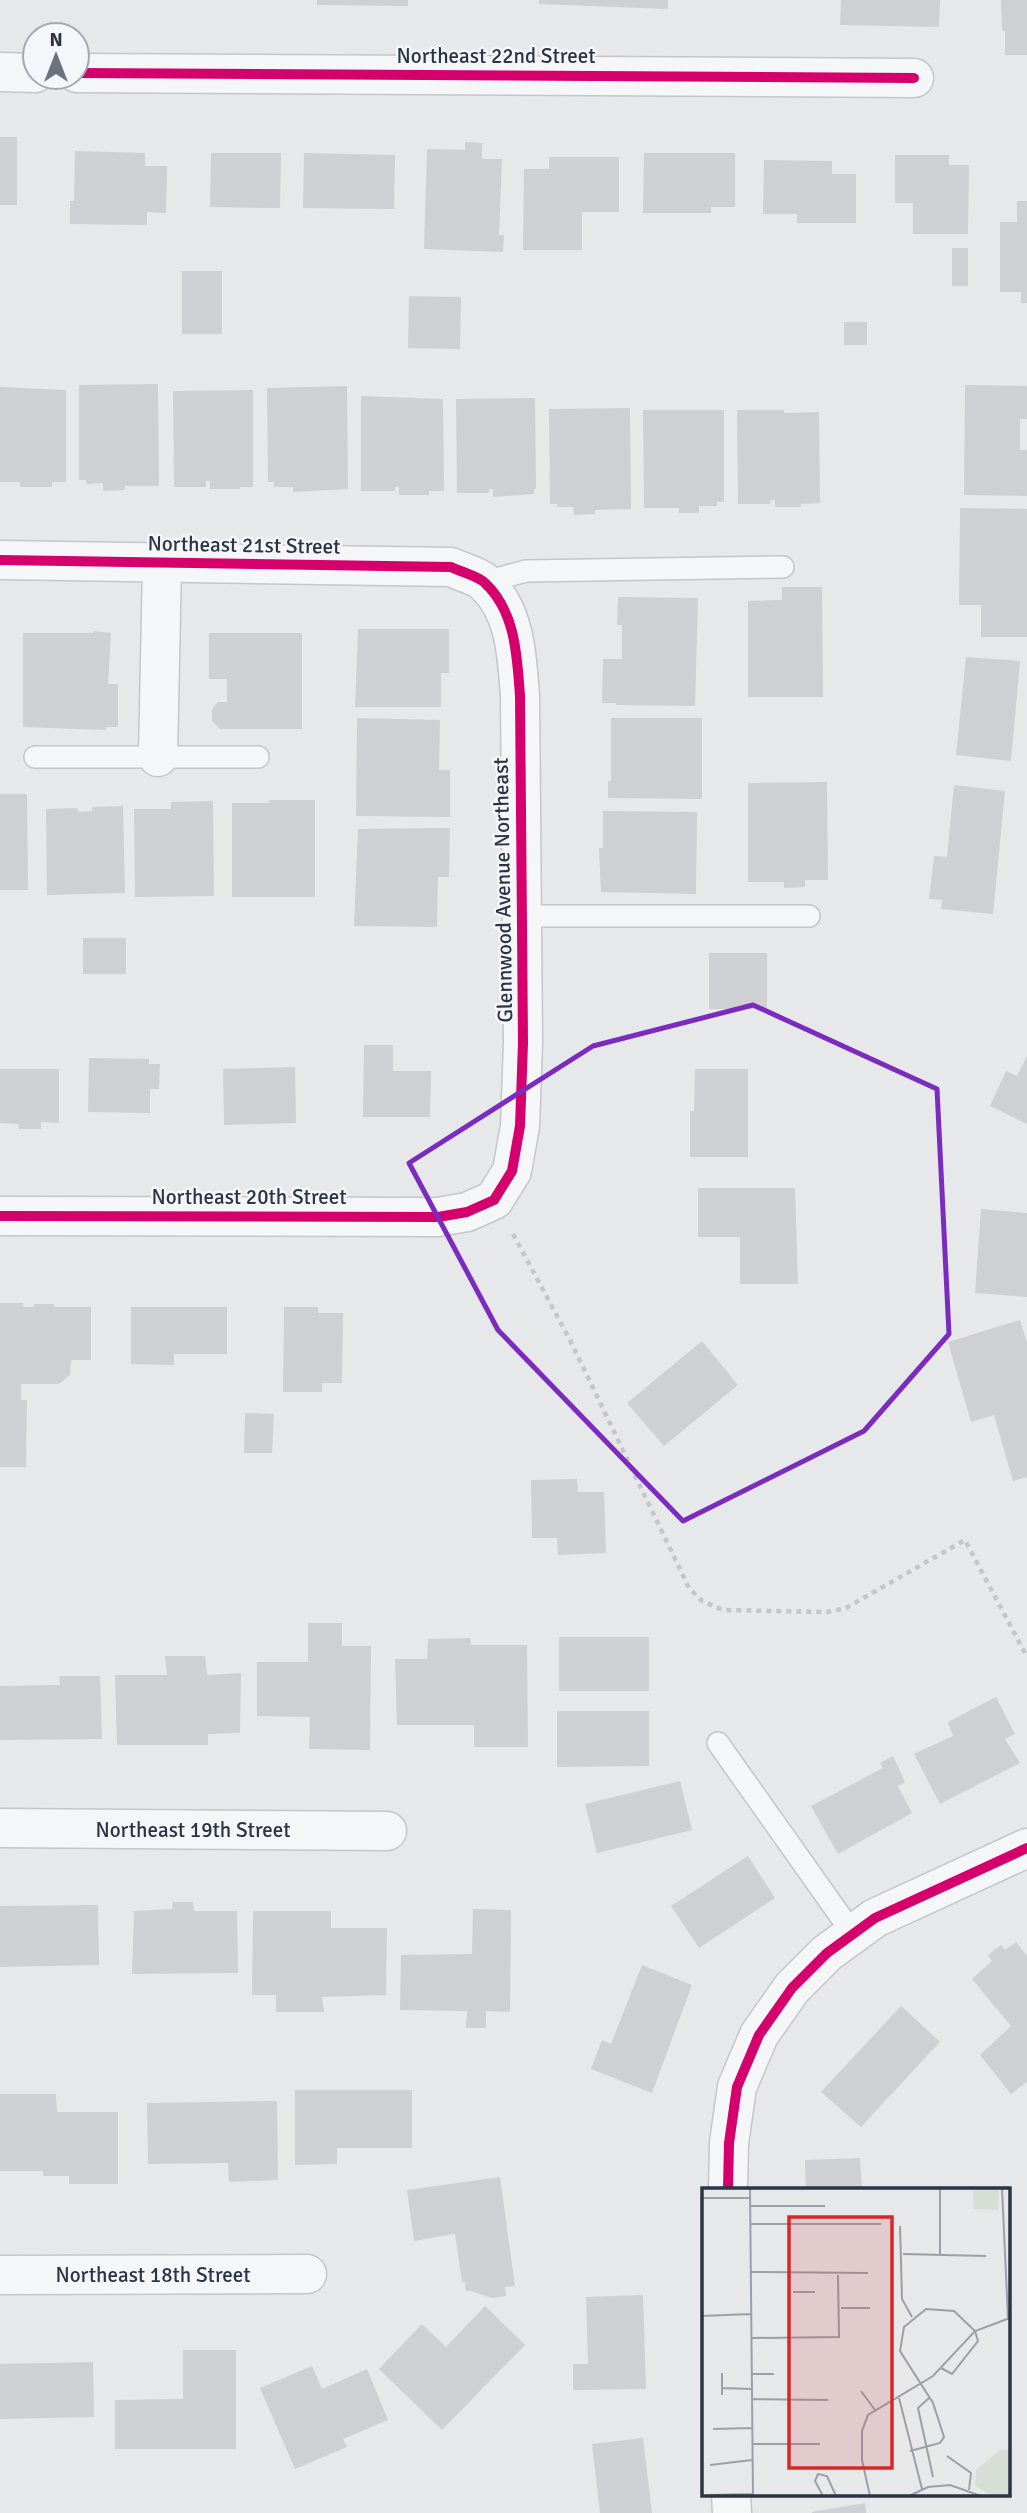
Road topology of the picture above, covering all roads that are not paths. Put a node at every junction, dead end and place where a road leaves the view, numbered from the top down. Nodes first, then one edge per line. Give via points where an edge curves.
1 (0, 72) edge
2 (21, 72) edge
3 (91, 73) edge
4 (914, 78) dead end
5 (0, 560) edge
6 (162, 563) junction
7 (783, 567) dead end
8 (485, 582) junction
9 (35, 757) dead end
10 (158, 757) junction
11 (258, 757) dead end
12 (522, 916) junction
13 (809, 916) dead end
14 (494, 1200) joint
15 (0, 1216) edge
16 (718, 1743) dead end
17 (0, 1829) edge
18 (387, 1831) dead end
19 (1027, 1848) edge
20 (853, 1934) junction
21 (728, 2188) edge
22 (307, 2274) dead end
23 (0, 2275) edge

1 - 2 street
3 - 4 street, Northeast 22nd Street
5 - 6 street, Northeast 21st Street
6 - 8 street, Northeast 21st Street via 451,567
6 - 10 street
7 - 8 lane via 526,571
8 - 12 street, Glennwood Avenue Northeast via 515,638 520,696
9 - 10 lane
10 - 11 lane
12 - 13 lane
12 - 14 street, Glennwood Avenue Northeast via 520,1126 512,1171
14 - 15 street, Northeast 20th Street via 467,1212 438,1217
16 - 20 lane
17 - 18 street, Northeast 19th Street
19 - 20 street via 875,1918
20 - 21 street via 792,1988 759,2035 737,2087
22 - 23 street, Northeast 18th Street

